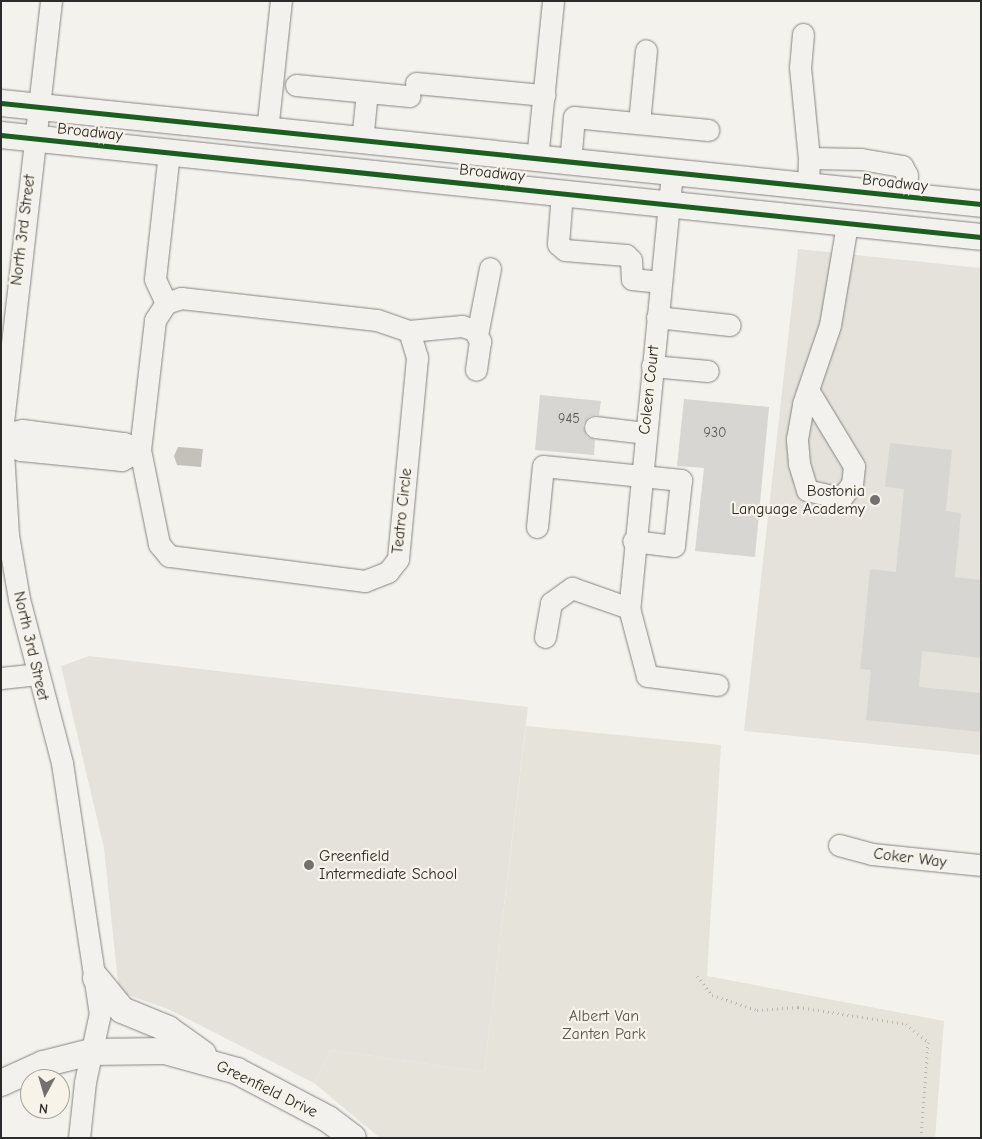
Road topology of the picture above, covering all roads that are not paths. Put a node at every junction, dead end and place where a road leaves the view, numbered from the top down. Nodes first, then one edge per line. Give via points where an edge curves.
1 (51, 1) edge
2 (281, 1) edge
3 (553, 1) edge
4 (804, 34) dead end
5 (646, 50) dead end
6 (296, 85) dead end
7 (367, 92) junction
8 (544, 95) junction
9 (1, 103) edge
10 (37, 107) junction
11 (639, 123) junction
12 (708, 130) dead end
13 (267, 131) junction
14 (1, 135) edge
15 (34, 138) junction
16 (362, 141) junction
17 (169, 153) junction
18 (809, 158) junction
19 (538, 159) junction
20 (570, 162) junction
21 (672, 173) junction
22 (808, 186) junction
23 (562, 193) junction
24 (905, 196) junction
25 (669, 204) junction
26 (981, 204) edge
27 (847, 225) junction
28 (981, 237) edge
29 (490, 268) dead end
30 (661, 282) junction
31 (8, 288) edge
32 (166, 303) junction
33 (657, 317) junction
34 (730, 324) dead end
35 (409, 331) junction
36 (477, 335) junction
37 (652, 366) junction
38 (476, 370) dead end
39 (708, 371) dead end
40 (808, 390) dead end
41 (595, 427) dead end
42 (645, 433) junction
43 (2, 434) edge
44 (140, 450) junction
45 (640, 475) junction
46 (537, 527) dead end
47 (633, 541) junction
48 (629, 608) junction
49 (545, 637) dead end
50 (38, 674) junction
51 (1, 678) edge
52 (717, 685) dead end
53 (839, 845) dead end
54 (981, 865) edge
55 (96, 978) junction
56 (91, 1052) junction
57 (214, 1062) junction
58 (1, 1083) edge
59 (79, 1138) edge
60 (353, 1138) edge

1 - 10 street, North 3rd Street
2 - 13 street
3 - 8 street
4 - 18 street via 800,67
5 - 11 street
6 - 7 street
7 - 8 street via 413,90
7 - 16 street
8 - 19 street
9 - 10 main road, Broadway
10 - 13 main road, Broadway
10 - 15 street, North 3rd Street
11 - 12 street
11 - 20 street via 574,117
13 - 16 main road, Broadway
14 - 15 main road, Broadway
15 - 17 main road, Broadway
15 - 31 street, North 3rd Street
16 - 19 main road, Broadway
17 - 23 main road, Broadway
17 - 32 street via 155,279
18 - 22 street
18 - 24 street via 902,166 907,175
19 - 20 main road, Broadway
20 - 21 main road, Broadway
21 - 22 main road, Broadway
21 - 25 street, Coleen Court
22 - 24 main road, Broadway
23 - 25 main road, Broadway
23 - 30 street via 558,244 565,250 626,255 631,260 632,279
24 - 26 main road, Broadway
25 - 27 main road, Broadway
25 - 30 street, Coleen Court
27 - 28 main road, Broadway
27 - 40 street via 830,325
29 - 36 street
30 - 33 street, Coleen Court
31 - 43 street, North 3rd Street
32 - 35 street via 181,298 360,318
32 - 44 street, Teatro Circle via 155,320
33 - 34 street
33 - 37 street, Coleen Court
35 - 36 street via 462,326
35 - 44 street, Teatro Circle via 417,358 398,559 388,572 364,581 169,556 160,544
36 - 38 street via 480,341
37 - 39 street
37 - 42 street, Coleen Court
41 - 42 street
42 - 45 street, Coleen Court
43 - 44 street via 22,430 124,443
43 - 50 street, North 3rd Street via 8,535
45 - 46 street via 543,466
45 - 47 street, Coleen Court
45 - 47 street via 681,480 674,546
47 - 48 street, Coleen Court
48 - 49 street via 580,588 572,588 551,603
48 - 52 street, Coleen Court via 647,676
50 - 51 street
50 - 55 street, North 3rd Street via 62,763
53 - 54 street, Coker Way via 872,854
55 - 56 street, North 3rd Street via 100,1013
55 - 57 main road via 122,1010 168,1029
56 - 57 main road, Greenfield Drive via 165,1051
56 - 58 main road, Greenfield Drive via 43,1064
56 - 59 street, North 3rd Street
57 - 60 main road, Greenfield Drive via 285,1094

